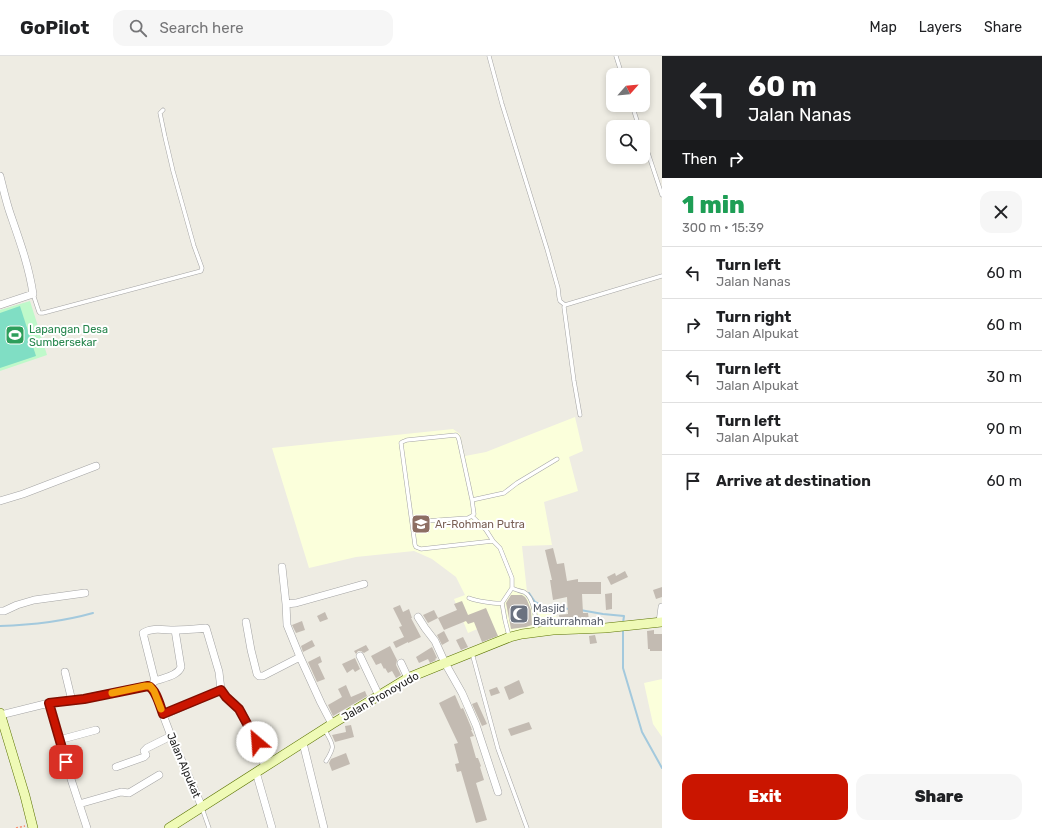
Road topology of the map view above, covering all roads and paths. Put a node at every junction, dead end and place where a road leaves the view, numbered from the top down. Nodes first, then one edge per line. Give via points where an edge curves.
1 (489, 56) edge
2 (616, 56) edge
3 (620, 68) edge
4 (163, 110) dead end
5 (650, 159) edge
6 (0, 176) edge
7 (662, 195) edge
8 (662, 276) edge
9 (33, 294) junction
10 (0, 305) edge
11 (565, 305) junction
12 (580, 415) dead end
13 (557, 459) dead end
14 (96, 466) dead end
15 (472, 500) junction
16 (0, 501) edge
17 (472, 516) junction
18 (412, 522) junction
19 (493, 541) junction
20 (282, 567) dead end
21 (364, 584) dead end
22 (512, 588) junction
23 (85, 593) dead end
24 (470, 598) dead end
25 (502, 603) junction
26 (286, 604) junction
27 (662, 606) edge
28 (0, 611) edge
29 (418, 617) dead end
30 (246, 622) dead end
31 (661, 622) edge
32 (174, 630) junction
33 (536, 632) junction
34 (510, 637) junction
35 (472, 652) junction
36 (360, 656) dead end
37 (300, 657) junction
38 (401, 662) dead end
39 (445, 662) junction
40 (65, 672) dead end
41 (408, 678) junction
42 (152, 684) junction
43 (221, 690) junction
44 (379, 696) junction
45 (72, 701) junction
46 (49, 703) junction
47 (0, 714) edge
48 (163, 714) junction
49 (328, 726) junction
50 (96, 730) dead end
51 (171, 736) junction
52 (59, 740) junction
53 (302, 743) junction
54 (326, 761) dead end
55 (116, 767) dead end
56 (265, 767) junction
57 (256, 772) junction
58 (159, 775) dead end
59 (498, 792) dead end
60 (79, 804) junction
61 (202, 807) junction
62 (33, 828) edge
63 (88, 828) edge
64 (169, 828) edge
65 (209, 828) edge
66 (272, 828) edge
67 (324, 828) edge
68 (526, 828) edge

1 - 11 lane via 560,301
2 - 3 lane
4 - 9 lane via 160,113 165,136 202,271 43,313 39,312
5 - 7 lane
6 - 9 street via 31,277
8 - 11 lane
9 - 10 street
11 - 12 lane via 567,335
13 - 15 lane via 504,493
14 - 16 street
15 - 17 lane
15 - 18 lane via 458,436 403,441 401,444
17 - 18 lane
17 - 19 lane
18 - 19 lane via 415,545 419,549
19 - 22 lane via 500,548 511,573
20 - 26 street
21 - 26 street
22 - 25 lane
22 - 33 lane via 525,592 529,597 534,608
23 - 28 street via 34,600
24 - 25 lane
25 - 34 lane
26 - 37 street via 287,625
27 - 31 street
29 - 39 street via 435,641
30 - 37 street via 259,676
31 - 33 main road, Jalan Pronoyudo
32 - 42 street via 180,671
32 - 42 street, Jalan Alpukat via 155,629 143,633
32 - 43 street via 206,628
33 - 34 main road, Jalan Pronoyudo
34 - 35 main road, Jalan Pronoyudo
35 - 39 main road, Jalan Pronoyudo
35 - 68 lane via 498,749
36 - 44 street
37 - 49 street via 321,703
38 - 41 street
39 - 41 main road, Jalan Pronoyudo
39 - 59 street via 476,725
40 - 45 street
41 - 44 main road, Jalan Pronoyudo
42 - 45 street
42 - 48 street, Jalan Alpukat
43 - 48 street
43 - 56 street via 242,713 257,742
44 - 49 main road, Jalan Pronoyudo
45 - 46 street
46 - 47 street
46 - 52 street
47 - 62 main road via 26,796
48 - 51 street, Jalan Alpukat
49 - 53 main road, Jalan Pronoyudo
49 - 54 lane via 333,748
50 - 52 street
51 - 55 street via 147,748 144,757
51 - 61 street, Jalan Alpukat
52 - 60 street
53 - 56 main road, Jalan Pronoyudo
53 - 67 street
56 - 57 main road, Jalan Pronoyudo
57 - 61 main road, Jalan Pronoyudo
57 - 66 street
58 - 60 street via 129,793 121,792
60 - 63 street
61 - 64 main road, Jalan Pronoyudo
61 - 65 lane

